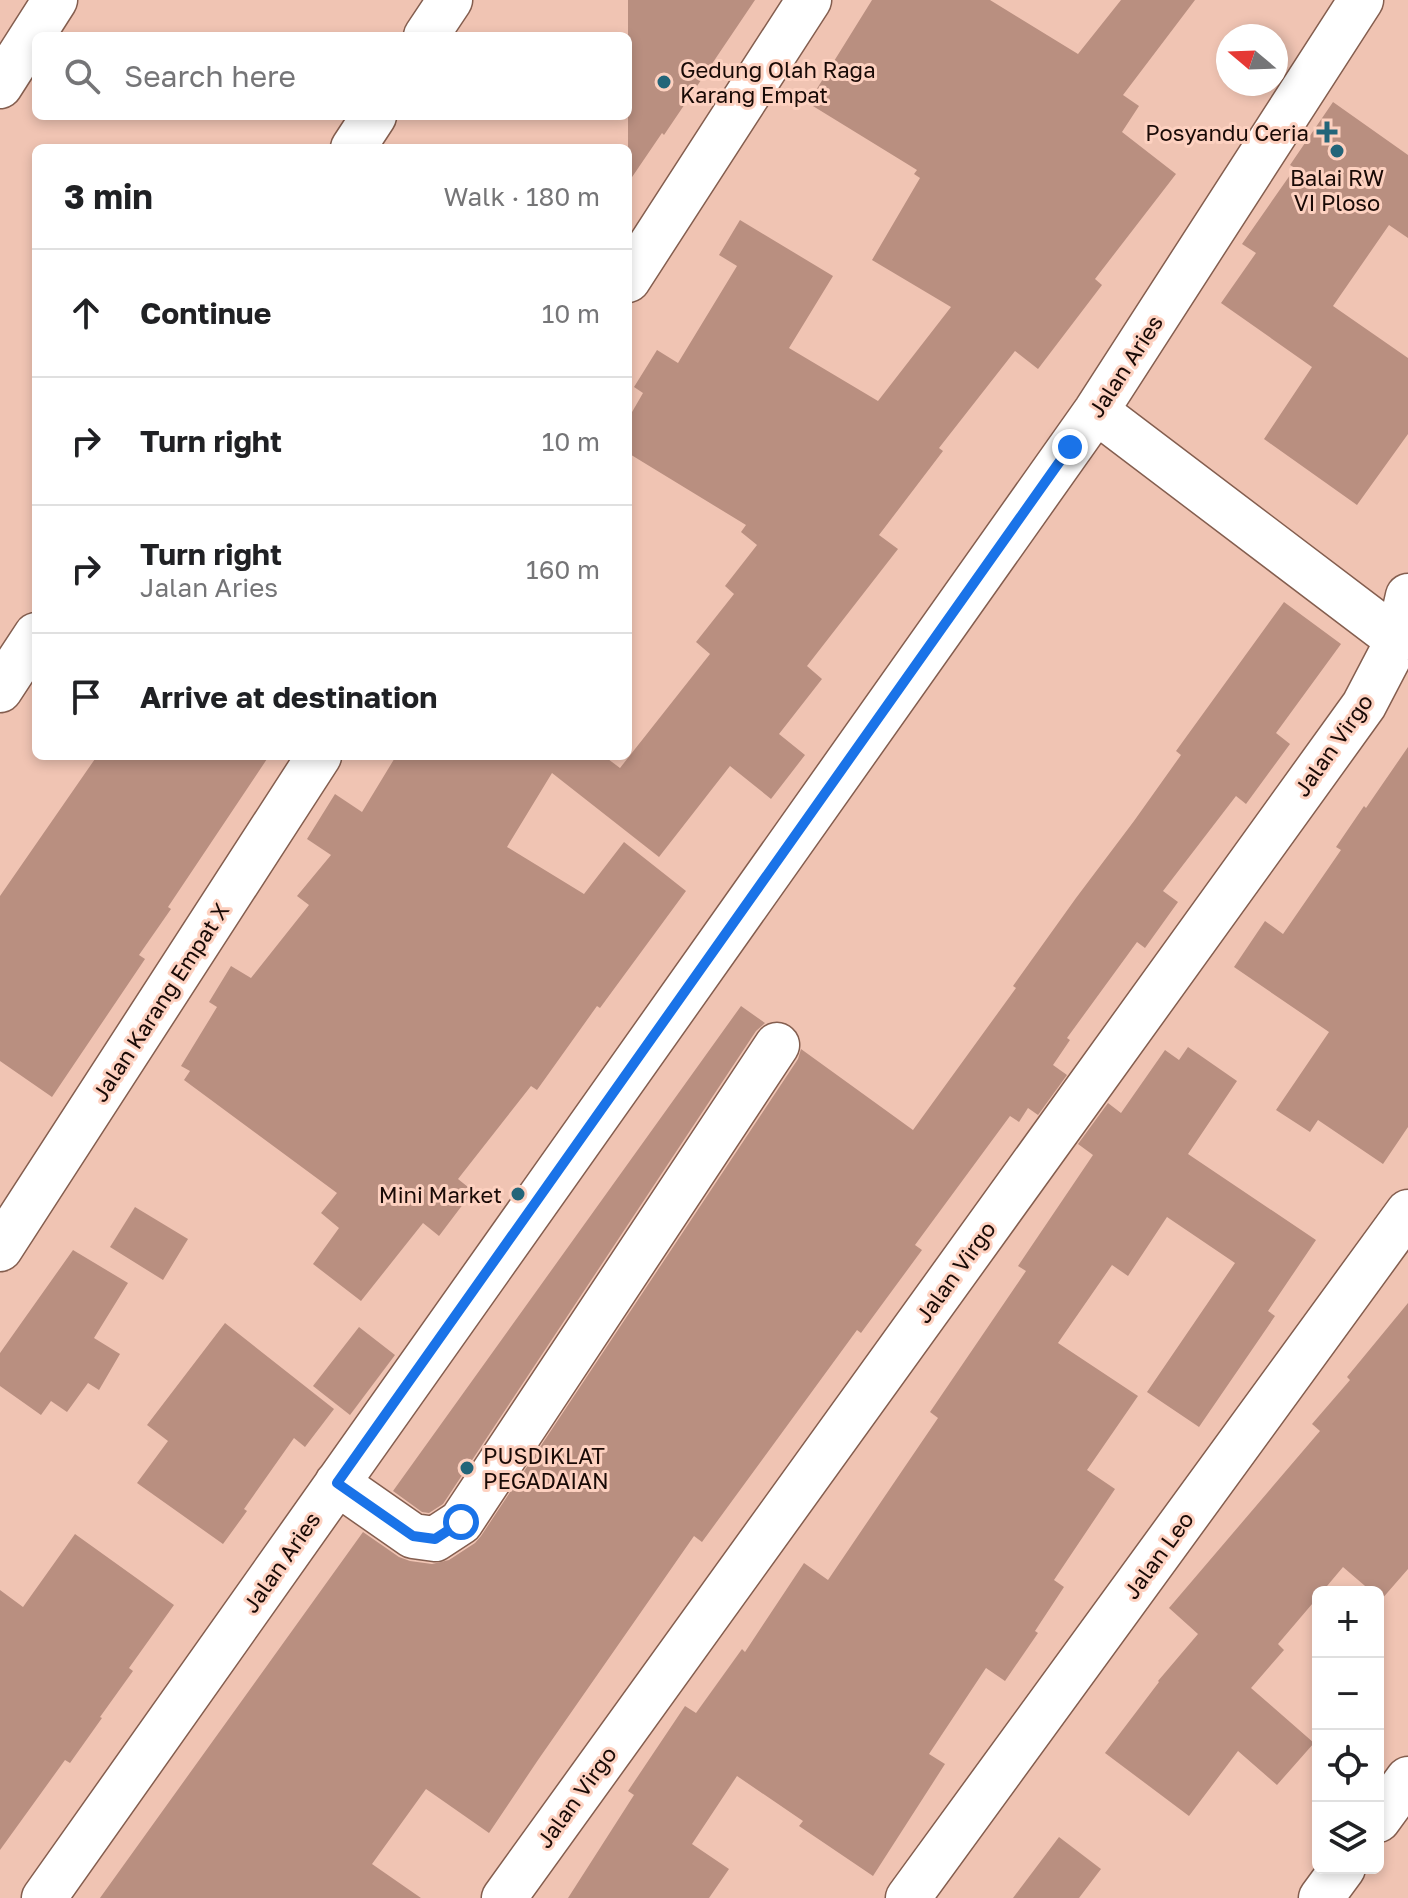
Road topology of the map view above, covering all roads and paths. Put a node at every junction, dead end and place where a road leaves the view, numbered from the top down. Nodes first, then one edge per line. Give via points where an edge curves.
1 (55, 0) edge
2 (450, 0) edge
3 (809, 0) edge
4 (1361, 0) edge
5 (35, 32) edge
6 (429, 32) edge
7 (32, 36) edge
8 (0, 86) edge
9 (371, 120) edge
10 (356, 144) edge
11 (632, 274) edge
12 (1096, 411) junction
13 (1408, 596) edge
14 (1398, 640) junction
15 (32, 641) edge
16 (0, 690) edge
17 (316, 760) edge
18 (777, 1045) dead end
19 (1408, 1212) edge
20 (0, 1249) edge
21 (337, 1483) junction
22 (1408, 1779) edge
23 (1384, 1812) edge
24 (1339, 1874) edge
25 (44, 1898) edge
26 (504, 1898) edge
27 (908, 1898) edge
28 (1321, 1898) edge

1 - 5 street
2 - 6 street
3 - 11 street
4 - 12 street, Jalan Aries
7 - 8 street
9 - 10 street
12 - 14 street
12 - 21 street, Jalan Aries
13 - 14 street, Jalan Virgo
14 - 26 street, Jalan Virgo via 1364,705
15 - 16 street
17 - 20 street, Jalan Karang Empat X
18 - 21 street via 461,1522 435,1539 413,1536
19 - 27 street, Jalan Leo
21 - 25 street, Jalan Aries
22 - 23 street
24 - 28 street

